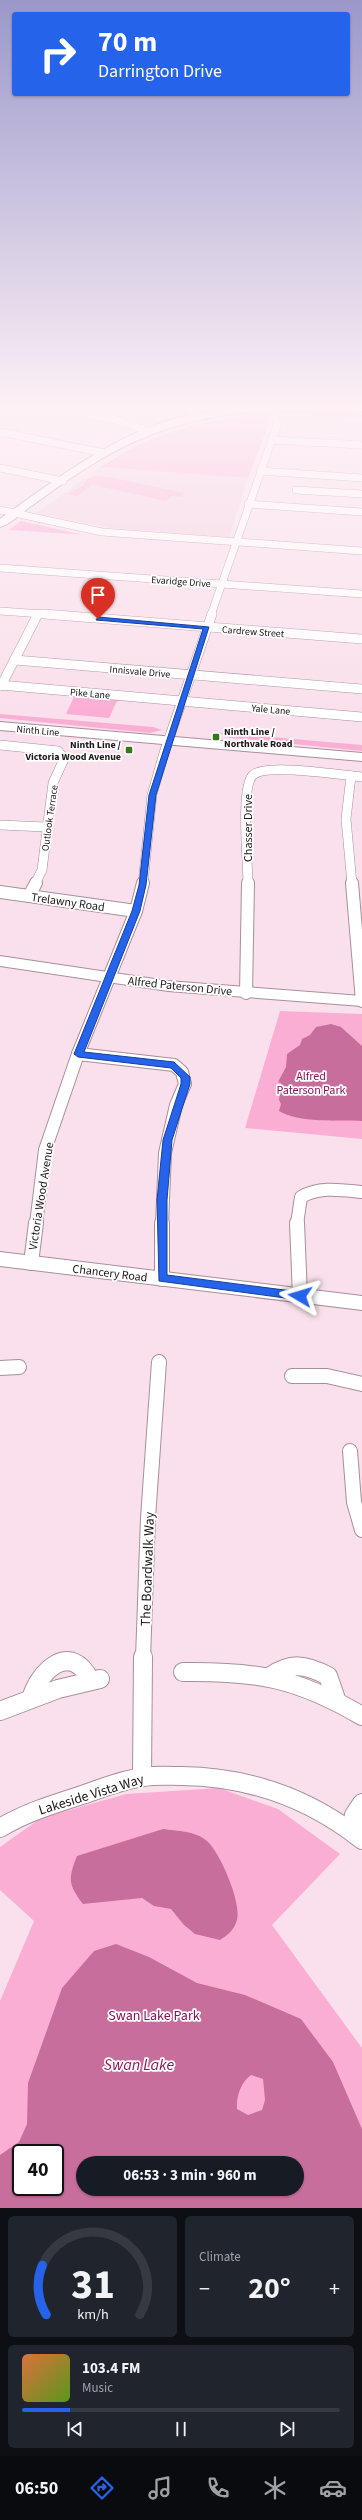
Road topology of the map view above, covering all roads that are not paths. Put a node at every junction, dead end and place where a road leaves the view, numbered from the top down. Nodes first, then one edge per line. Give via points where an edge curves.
1 (25, 507) edge
2 (247, 507) edge
3 (291, 507) edge
4 (0, 510) edge
5 (362, 512) edge
6 (15, 514) junction
7 (0, 524) edge
8 (235, 542) junction
9 (362, 551) edge
10 (0, 568) edge
11 (221, 584) junction
12 (362, 594) edge
13 (0, 611) edge
14 (38, 614) junction
15 (206, 627) junction
16 (362, 639) edge
17 (15, 660) junction
18 (190, 676) junction
19 (0, 686) edge
20 (362, 689) edge
21 (181, 701) junction
22 (362, 717) edge
23 (0, 726) edge
24 (169, 741) junction
25 (0, 745) edge
26 (362, 757) edge
27 (351, 776) junction
28 (362, 777) edge
29 (0, 825) edge
30 (46, 827) junction
31 (0, 892) edge
32 (29, 896) junction
33 (136, 911) junction
34 (358, 932) edge
35 (1, 964) edge
36 (109, 979) junction
37 (246, 993) junction
38 (362, 1001) edge
39 (78, 1054) junction
40 (362, 1192) edge
41 (0, 1259) edge
42 (31, 1263) junction
43 (162, 1279) junction
44 (300, 1296) junction
45 (362, 1303) edge
46 (159, 1362) dead end
47 (19, 1367) dead end
48 (0, 1368) edge
49 (292, 1376) dead end
50 (362, 1384) edge
51 (350, 1452) dead end
52 (362, 1530) edge
53 (183, 1672) dead end
54 (268, 1677) junction
55 (32, 1699) junction
56 (337, 1702) junction
57 (0, 1711) edge
58 (362, 1716) edge
59 (142, 1777) junction
60 (362, 1803) edge
61 (0, 1828) edge
62 (358, 1833) edge

1 - 6 street
2 - 8 street, Victoria Wood Avenue
3 - 5 street
4 - 6 street
6 - 7 street
6 - 8 street via 102,532
8 - 9 street
8 - 11 street, Victoria Wood Avenue
10 - 11 street, Evaridge Drive
11 - 12 street, Evaridge Drive
11 - 15 street, Victoria Wood Avenue
13 - 14 street, Cardrew Street
14 - 15 street, Cardrew Street
14 - 17 street
15 - 16 street, Cardrew Street
15 - 18 street, Victoria Wood Avenue
17 - 18 street, Innisvale Drive
17 - 19 street
18 - 20 street, Innisvale Drive
18 - 21 street, Victoria Wood Avenue
19 - 21 street, Pike Lane
21 - 22 street, Yale Lane
21 - 24 street, Victoria Wood Avenue
23 - 24 street, Ninth Line
24 - 26 street, Ninth Line
24 - 33 street, Victoria Wood Avenue via 152,795 143,885
25 - 30 street, Outlook Terrace via 43,748 62,754 64,759 53,783
27 - 28 street, Chasser Drive
27 - 34 street via 346,819
27 - 37 street, Chasser Drive via 266,769 253,774 249,780
29 - 30 street
30 - 32 street, Outlook Terrace via 42,870
31 - 32 street, Trelawny Road
32 - 33 street, Trelawny Road
33 - 36 street, Victoria Wood Avenue
34 - 38 street
35 - 36 street, Alfred Paterson Drive
36 - 37 street, Alfred Paterson Drive
36 - 39 street, Victoria Wood Avenue
37 - 38 street, Alfred Paterson Drive
39 - 42 street, Victoria Wood Avenue via 46,1150
39 - 43 street via 174,1065 185,1077 186,1084 168,1140 162,1200
40 - 44 street via 322,1189 308,1192 301,1197 297,1217
41 - 42 street, Chancery Road
42 - 43 street, Chancery Road
43 - 44 street, Chancery Road
44 - 45 street, Chancery Road
46 - 59 street, The Boardwalk Way via 145,1596
47 - 48 street
49 - 50 street via 329,1374
51 - 52 street via 356,1518
53 - 54 street via 222,1672
54 - 56 street
54 - 56 street via 283,1666 311,1666 328,1676
55 - 55 street via 95,1680 81,1665 67,1661 57,1663 46,1669 36,1680
55 - 57 street
56 - 58 street
59 - 61 street, Lakeside Vista Way via 48,1805
59 - 62 street, Lakeside Vista Way via 201,1775 266,1786 300,1798
60 - 62 street via 354,1815

